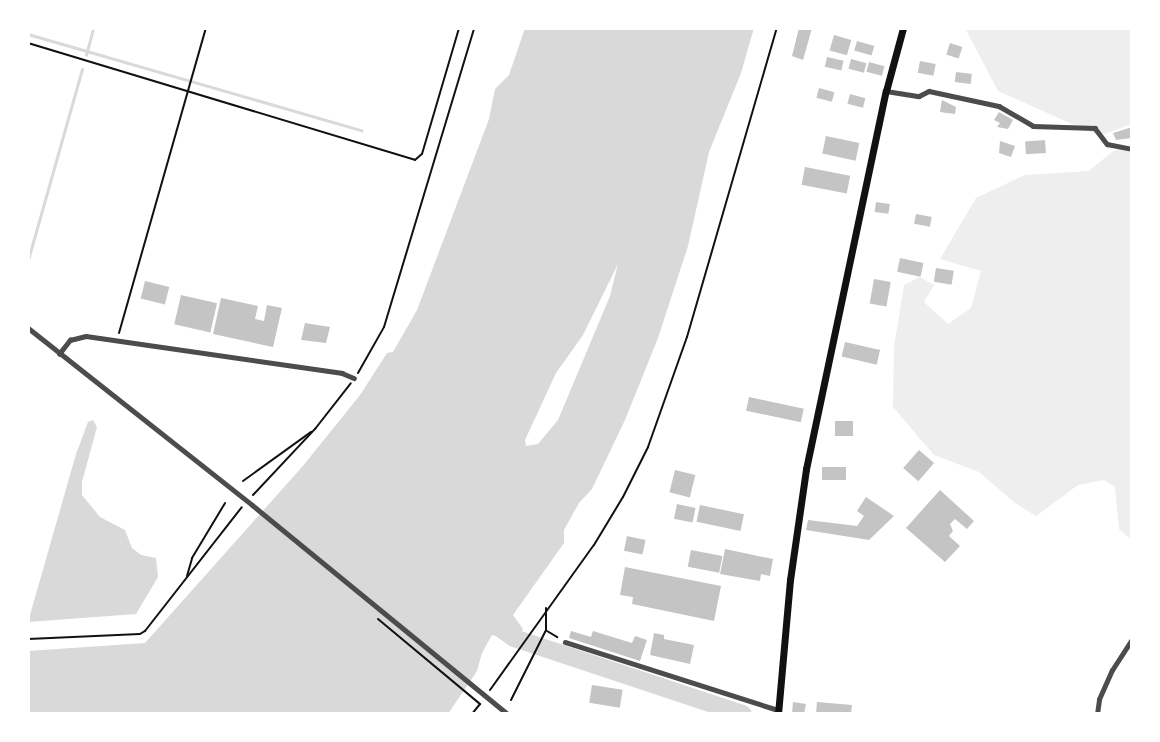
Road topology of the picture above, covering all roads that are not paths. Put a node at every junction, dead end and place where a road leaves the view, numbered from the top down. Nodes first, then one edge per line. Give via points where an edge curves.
1 (904, 28) edge
2 (886, 92) junction
3 (1132, 149) edge
4 (28, 328) edge
5 (59, 354) junction
6 (355, 378) road end
7 (1132, 639) edge
8 (565, 642) road end
9 (778, 712) edge
10 (507, 714) edge
11 (1097, 714) edge

1 - 2 main road
2 - 3 street via 919,96 929,91 999,106 1033,126 1095,128 1107,144
2 - 9 main road via 806,469
4 - 5 street
5 - 6 street via 70,340 86,335
5 - 10 street
7 - 11 street via 1112,670
8 - 9 street

